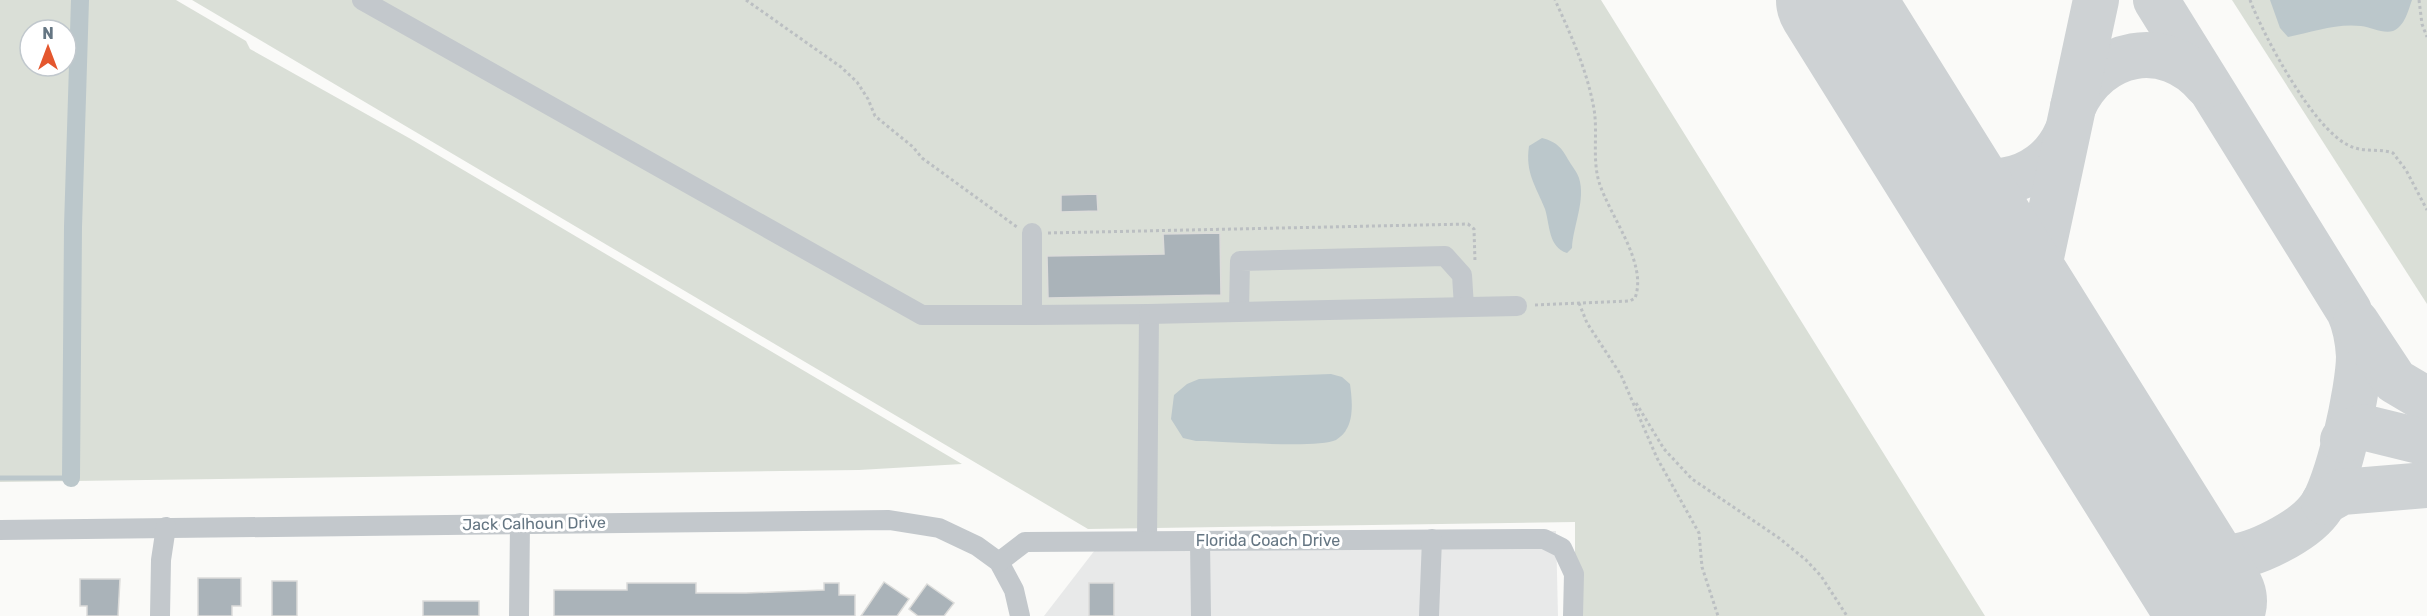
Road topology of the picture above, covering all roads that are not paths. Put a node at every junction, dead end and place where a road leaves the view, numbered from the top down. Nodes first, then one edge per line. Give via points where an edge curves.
1 (362, 0) edge
2 (1025, 231) road end
3 (1516, 306) dead end
4 (1464, 307) junction
5 (1239, 312) junction
6 (1149, 314) junction
7 (1032, 315) junction
8 (520, 523) junction
9 (166, 527) junction
10 (0, 530) edge
11 (1432, 539) junction
12 (1147, 541) junction
13 (1200, 541) junction
14 (999, 562) junction
15 (160, 616) edge
16 (519, 616) edge
17 (1020, 616) edge
18 (1201, 616) edge
19 (1429, 616) edge
20 (1573, 616) edge

1 - 7 street via 922,315
2 - 7 street
3 - 4 street
4 - 5 street
4 - 5 street via 1462,275 1445,256 1434,256 1240,261
5 - 6 street
6 - 7 street
6 - 12 street
8 - 9 street, Jack Calhoun Drive
8 - 14 street, Jack Calhoun Drive via 889,520 939,528 977,546
8 - 16 street
9 - 10 street, Jack Calhoun Drive
9 - 15 street
11 - 13 street, Florida Coach Drive
11 - 19 street
11 - 20 street, Florida Coach Drive via 1544,539 1562,548 1574,574
12 - 13 street, Florida Coach Drive
12 - 14 street, Florida Coach Drive via 1025,542
13 - 18 street
14 - 17 street, Jack Calhoun Drive via 1014,590

